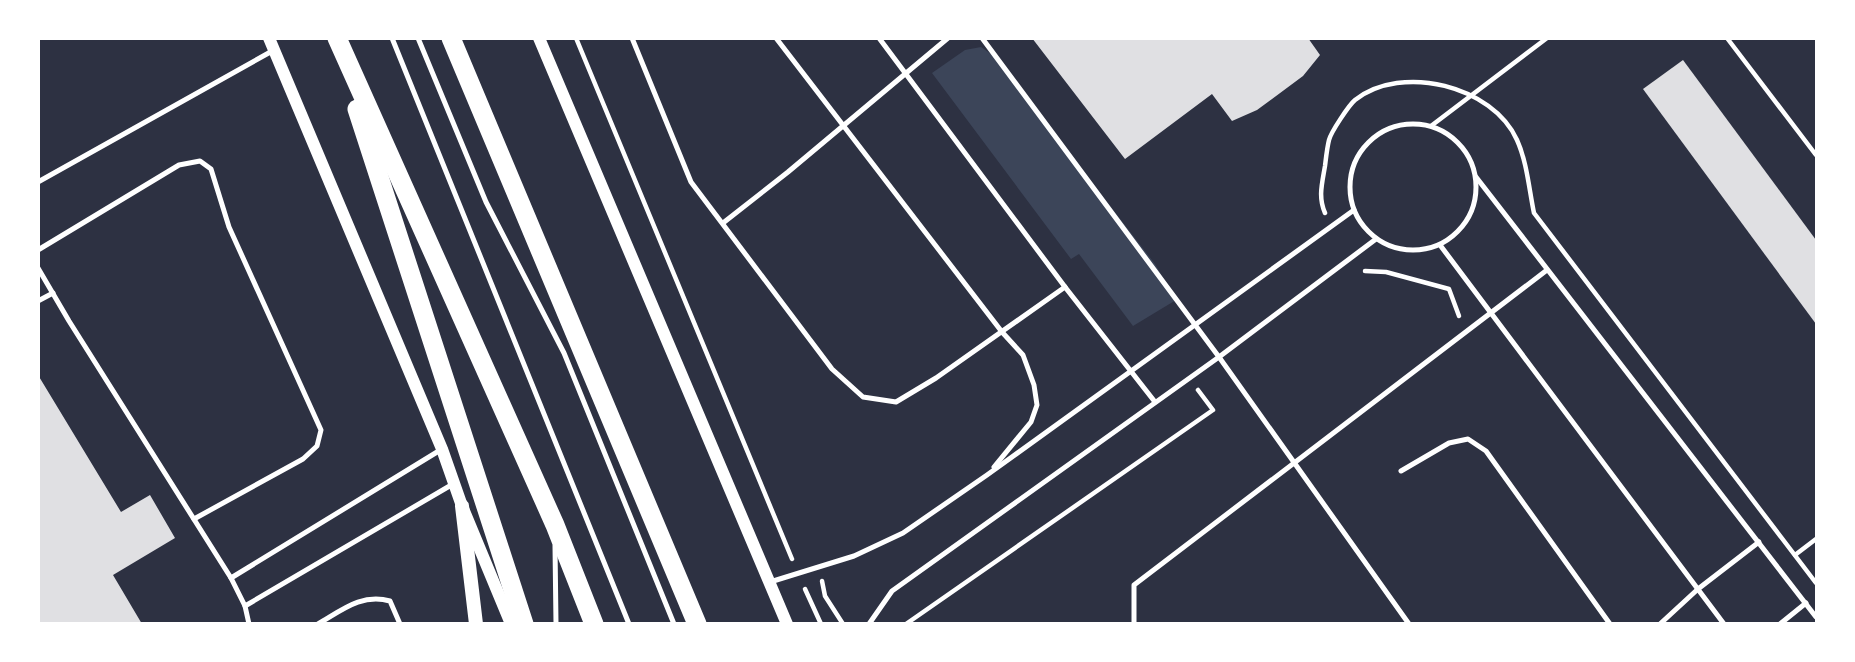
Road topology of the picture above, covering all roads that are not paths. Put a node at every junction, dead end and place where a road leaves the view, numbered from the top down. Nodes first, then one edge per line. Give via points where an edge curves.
1 (335, 38) edge
2 (392, 38) edge
3 (418, 38) edge
4 (451, 38) edge
5 (539, 38) edge
6 (632, 38) edge
7 (776, 38) edge
8 (878, 38) edge
9 (948, 38) edge
10 (982, 38) edge
11 (271, 44) edge
12 (905, 73) junction
13 (842, 126) junction
14 (1476, 177) junction
15 (38, 182) edge
16 (1354, 210) junction
17 (723, 223) junction
18 (1376, 239) junction
19 (1440, 245) junction
20 (38, 250) edge
21 (38, 268) edge
22 (1547, 270) junction
23 (1065, 287) junction
24 (53, 293) junction
25 (38, 301) edge
26 (1490, 313) junction
27 (1195, 324) junction
28 (1003, 332) junction
29 (1219, 357) junction
30 (1132, 370) junction
31 (1156, 402) junction
32 (442, 449) junction
33 (1294, 463) junction
34 (1401, 471) dead end
35 (987, 475) junction
36 (454, 483) junction
37 (462, 506) junction
38 (194, 519) junction
39 (555, 525) junction
40 (1759, 542) junction
41 (231, 578) junction
42 (770, 582) junction
43 (1698, 589) junction
44 (1806, 603) junction
45 (245, 606) junction
46 (1816, 617) edge
47 (249, 624) edge
48 (318, 624) edge
49 (400, 624) edge
50 (476, 624) edge
51 (511, 624) edge
52 (524, 624) edge
53 (556, 624) edge
54 (594, 624) edge
55 (629, 624) edge
56 (674, 624) edge
57 (697, 624) edge
58 (787, 624) edge
59 (869, 624) edge
60 (1134, 624) edge
61 (1409, 624) edge
62 (1611, 624) edge
63 (1660, 624) edge
64 (1724, 624) edge
65 (1780, 624) edge

1 - 39 highway
1 - 52 highway
2 - 55 lane
3 - 56 lane via 486,202 564,353
4 - 57 highway
5 - 42 street
6 - 17 lane via 691,182
7 - 13 lane
8 - 12 lane
9 - 12 lane
10 - 27 lane
11 - 15 lane
11 - 32 street
12 - 13 lane
12 - 23 lane
13 - 17 lane
13 - 28 lane
14 - 16 lane via 1468,155 1452,137 1431,126 1396,127 1366,144 1354,164 1350,187
14 - 19 lane via 1469,217
14 - 22 lane
16 - 18 lane
16 - 27 lane
17 - 28 lane via 832,369 863,397 896,402
18 - 19 lane via 1408,250
18 - 29 lane
19 - 26 lane
20 - 38 lane via 179,165 200,161 211,169 229,227 321,430 317,446 303,459
21 - 24 lane
22 - 26 lane
22 - 40 lane
23 - 28 lane
23 - 30 lane
24 - 25 lane
24 - 38 lane
26 - 33 lane
26 - 43 lane
27 - 29 lane
27 - 30 lane
28 - 35 lane via 1023,355 1037,405 1031,422
29 - 31 lane
29 - 33 lane
30 - 31 lane
30 - 35 lane
31 - 59 lane via 892,591
32 - 36 street
32 - 41 lane
33 - 60 lane via 1135,585
33 - 61 lane
34 - 62 lane via 1449,443 1468,439 1486,451
35 - 42 lane via 903,533 854,556
36 - 37 street
36 - 45 lane
37 - 50 main road
37 - 51 street
38 - 41 lane
39 - 53 lane
39 - 54 highway
40 - 43 lane
40 - 44 lane
41 - 45 lane
42 - 58 street
43 - 63 lane
43 - 64 lane
44 - 46 lane
44 - 65 lane
45 - 47 lane
48 - 49 lane via 375,597 390,601

